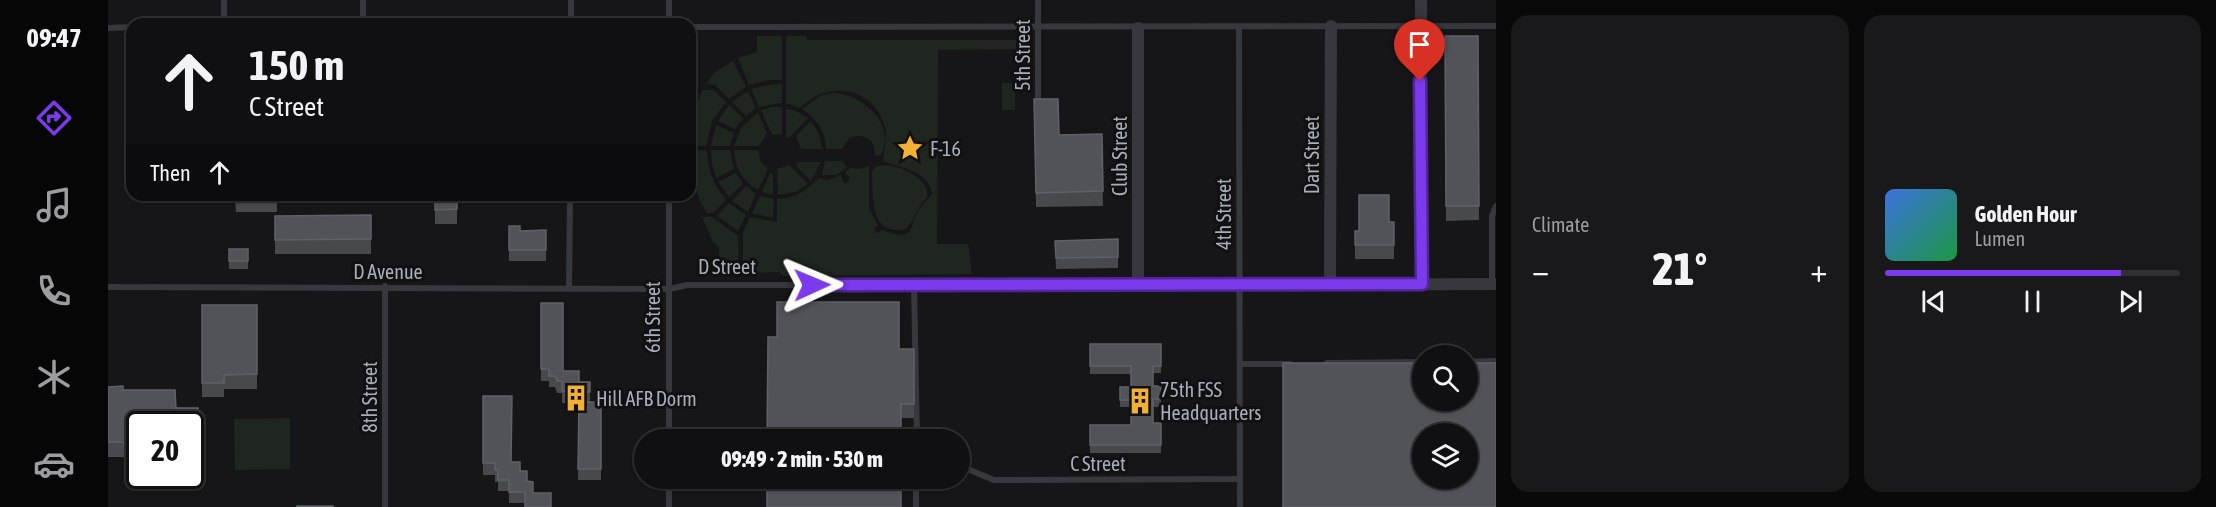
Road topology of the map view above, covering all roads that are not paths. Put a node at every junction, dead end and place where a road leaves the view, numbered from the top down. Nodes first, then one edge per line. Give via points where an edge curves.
1 (224, 0) edge
2 (363, 0) edge
3 (571, 0) edge
4 (669, 0) edge
5 (1038, 0) edge
6 (1421, 0) edge
7 (224, 18) edge
8 (363, 18) edge
9 (570, 18) edge
10 (669, 18) edge
11 (1331, 26) junction
12 (1496, 26) edge
13 (126, 27) edge
14 (696, 27) edge
15 (108, 28) edge
16 (1038, 28) junction
17 (1138, 28) junction
18 (1239, 28) junction
19 (1420, 28) junction
20 (1038, 111) edge
21 (570, 201) edge
22 (669, 201) edge
23 (1496, 206) edge
24 (1138, 283) junction
25 (914, 284) junction
26 (1330, 284) junction
27 (1422, 284) junction
28 (1494, 284) edge
29 (1239, 285) junction
30 (385, 286) junction
31 (108, 287) edge
32 (569, 288) junction
33 (669, 289) junction
34 (1496, 361) edge
35 (1412, 362) edge
36 (1478, 362) edge
37 (1324, 363) edge
38 (1240, 364) junction
39 (1300, 364) edge
40 (669, 429) edge
41 (917, 429) edge
42 (970, 470) edge
43 (1240, 478) junction
44 (669, 489) edge
45 (916, 489) edge
46 (385, 507) edge
47 (669, 507) edge
48 (915, 507) edge
49 (1240, 507) edge

1 - 7 lane
2 - 8 lane
3 - 9 lane
4 - 10 lane
5 - 16 lane, 5th Street
6 - 19 street
11 - 18 lane
11 - 19 lane
11 - 26 street, Dart Street
12 - 19 lane
13 - 15 lane
14 - 16 lane
16 - 17 lane
16 - 20 lane, 5th Street
17 - 18 lane
17 - 24 street, Club Street
18 - 29 lane, 4th Street
19 - 27 street
21 - 32 lane
22 - 33 lane, 6th Street
23 - 28 lane via 1492,216
24 - 25 lane, D Street
24 - 29 lane
25 - 33 lane, D Street via 687,285
25 - 41 lane
26 - 27 street
26 - 29 street
27 - 28 street
29 - 38 lane, 4th Street
30 - 31 lane, D Avenue
30 - 32 lane, D Avenue
30 - 46 lane, 8th Street
32 - 33 lane, D Avenue
33 - 40 lane, 6th Street
34 - 36 lane
35 - 37 lane
38 - 39 lane
38 - 43 lane, 4th Street
42 - 43 lane, C Street via 994,480
43 - 49 lane, 4th Street
44 - 47 lane
45 - 48 lane

